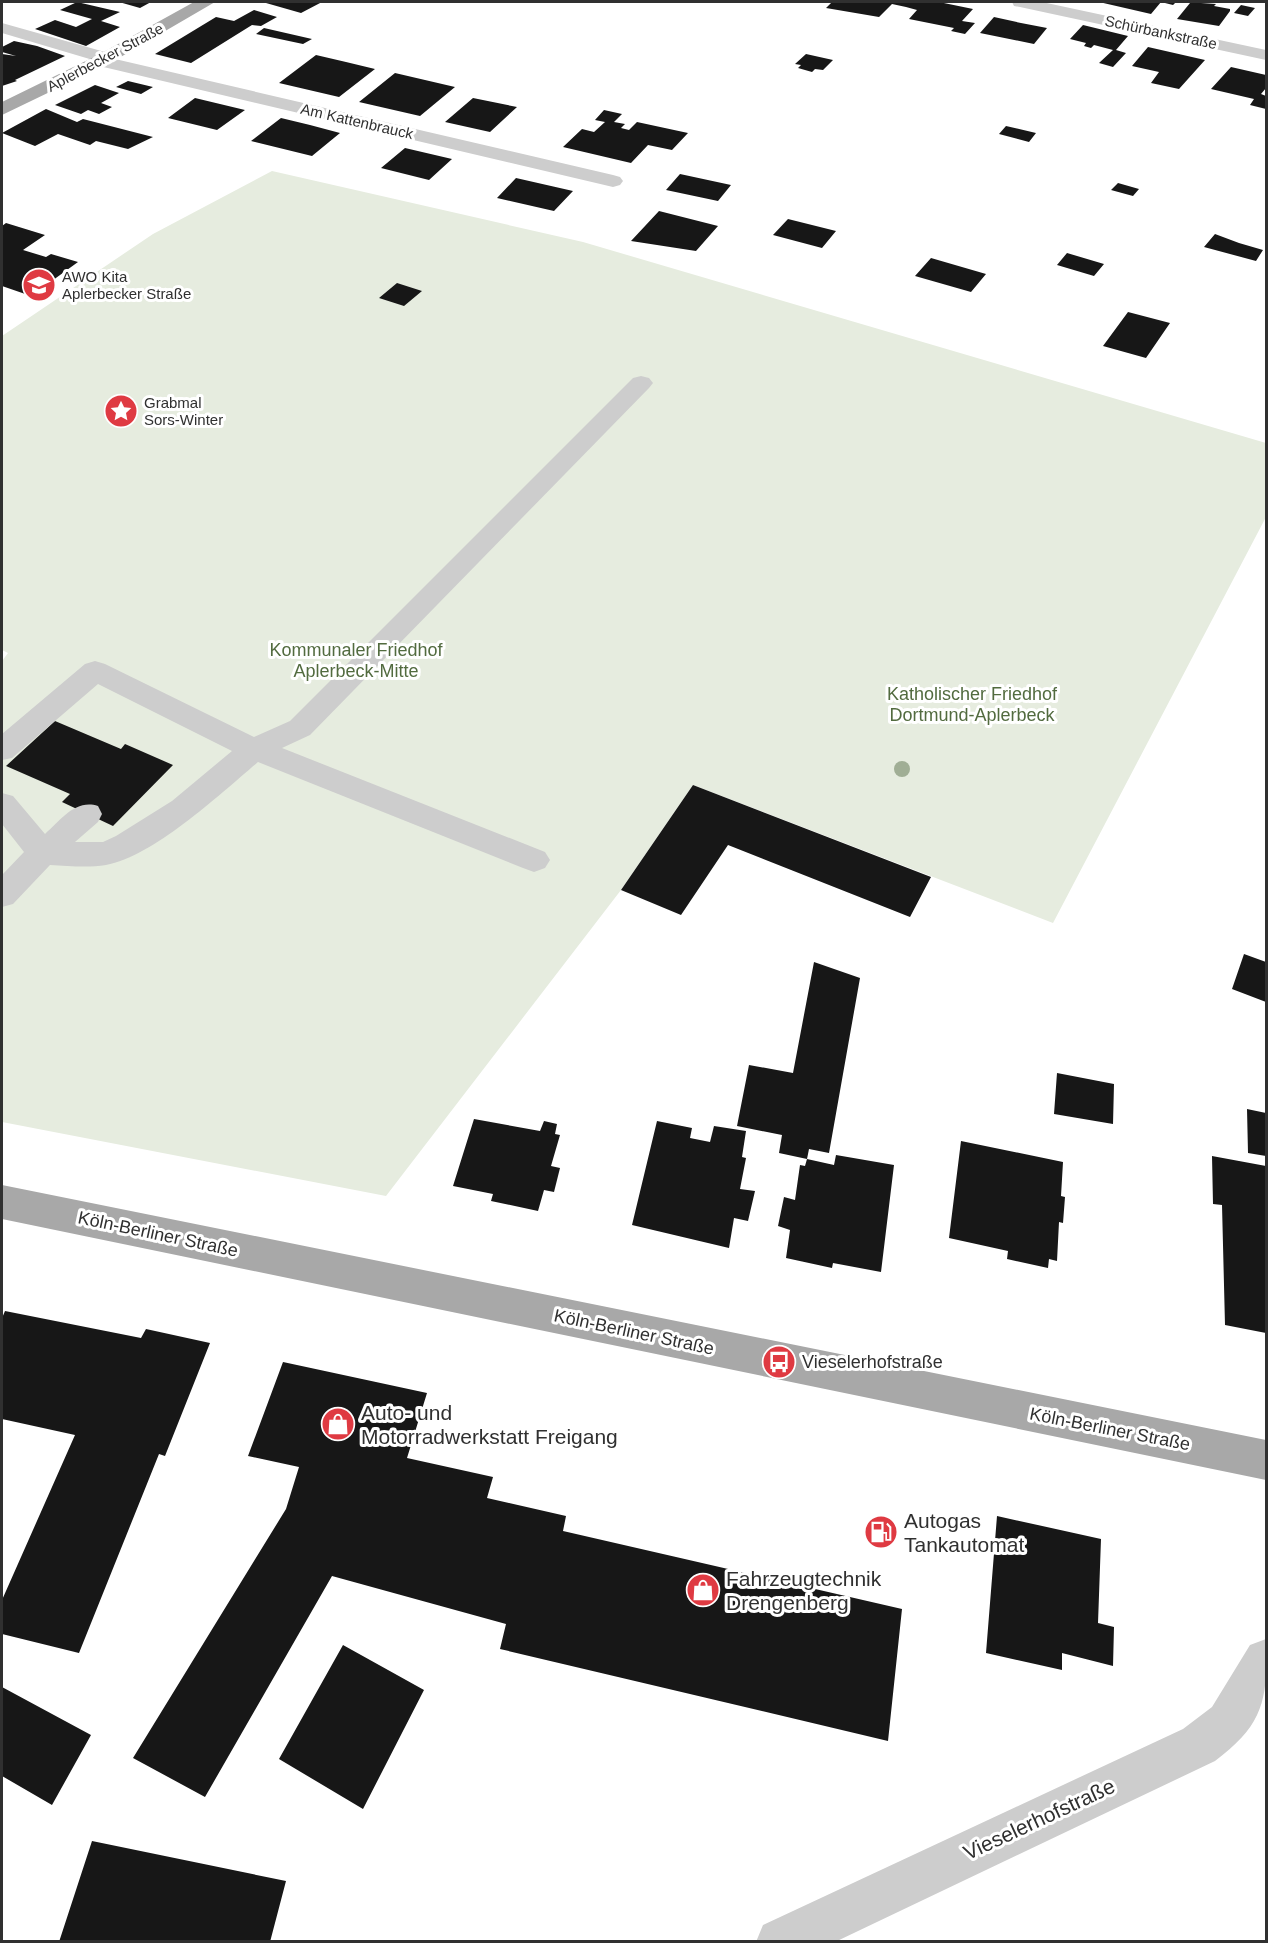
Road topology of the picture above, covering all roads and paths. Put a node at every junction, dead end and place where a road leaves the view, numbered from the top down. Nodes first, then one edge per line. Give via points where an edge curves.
1 (206, 2) edge
2 (1020, 2) edge
3 (2, 28) edge
4 (1266, 55) edge
5 (104, 59) junction
6 (2, 109) edge
7 (613, 181) dead end
8 (640, 383) dead end
9 (254, 749) junction
10 (2, 750) edge
11 (2, 804) edge
12 (87, 814) dead end
13 (42, 853) junction
14 (534, 860) dead end
15 (2, 895) edge
16 (2, 1202) edge
17 (1266, 1460) edge
18 (1266, 1661) edge
19 (780, 1941) edge

1 - 5 main road, Aplerbecker Straße
2 - 4 street, Schürbankstraße
3 - 5 street, Am Kattenbrauck
5 - 6 main road, Aplerbecker Straße
5 - 7 street, Am Kattenbrauck
8 - 9 street via 300,729
9 - 10 street via 95,671
9 - 13 street via 183,809 128,844 90,855
9 - 14 street
11 - 13 street
12 - 13 street
13 - 15 street
16 - 17 main road, Köln-Berliner Straße
18 - 19 street, Vieselerhofstraße via 1228,1723 1199,1745

